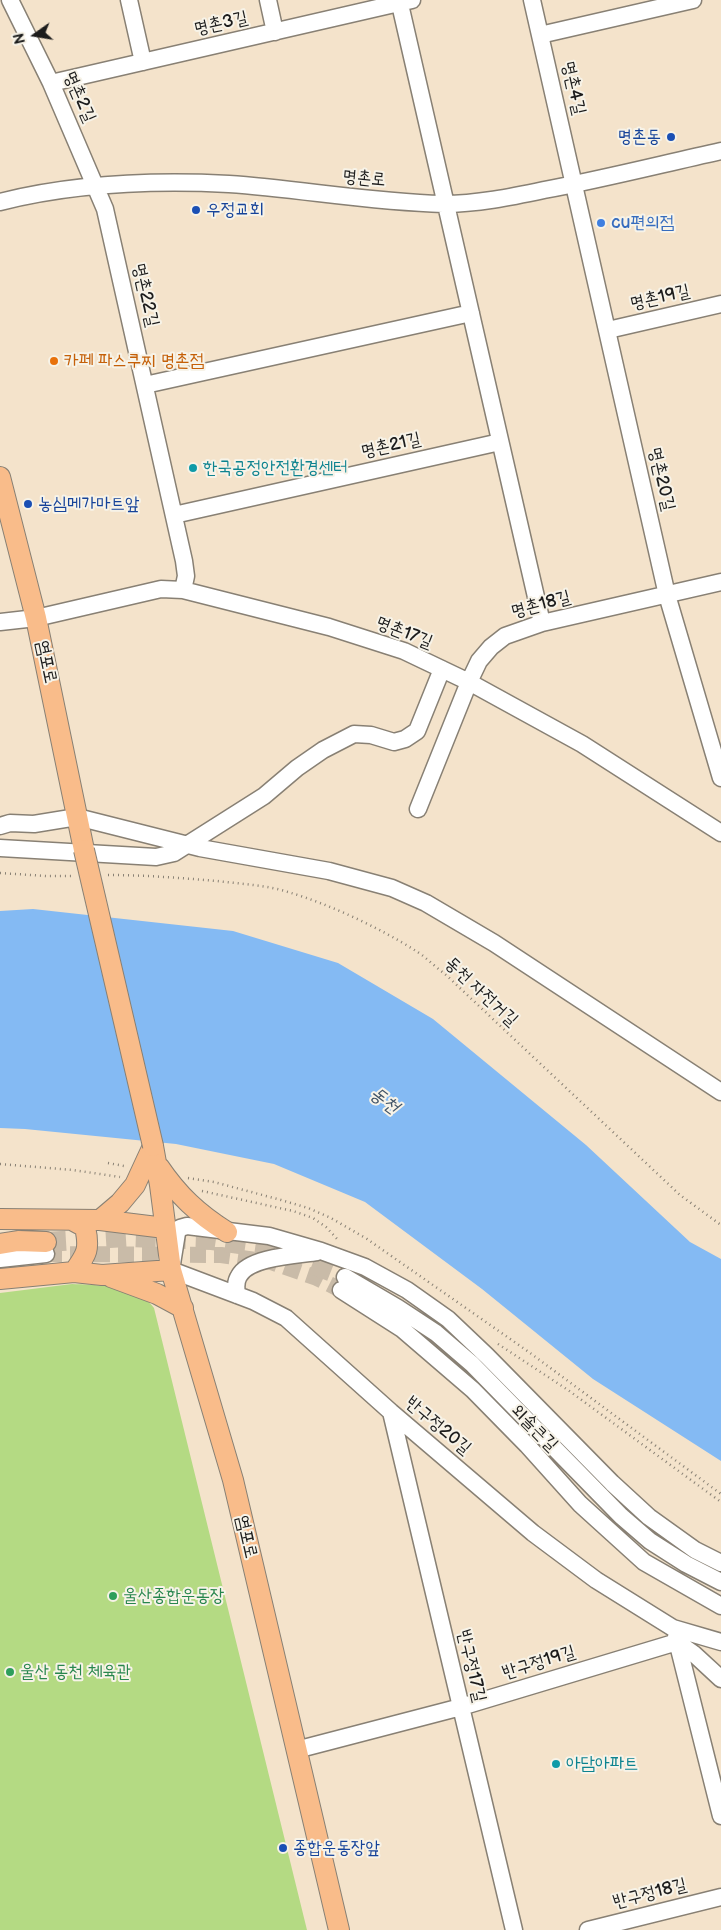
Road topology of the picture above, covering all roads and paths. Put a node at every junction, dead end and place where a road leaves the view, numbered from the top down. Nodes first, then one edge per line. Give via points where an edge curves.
1 (10, 0) edge
2 (129, 0) edge
3 (268, 0) edge
4 (532, 0) edge
5 (688, 0) edge
6 (403, 1) edge
7 (275, 32) junction
8 (540, 35) junction
9 (143, 62) junction
10 (51, 83) junction
11 (721, 151) edge
12 (575, 184) junction
13 (95, 185) junction
14 (0, 202) edge
15 (445, 204) junction
16 (721, 304) edge
17 (471, 314) junction
18 (608, 330) junction
19 (144, 385) junction
20 (500, 442) junction
21 (0, 477) edge
22 (174, 514) junction
23 (721, 582) edge
24 (183, 590) junction
25 (667, 595) junction
26 (36, 618) junction
27 (0, 622) edge
28 (542, 624) junction
29 (442, 669) junction
30 (469, 682) junction
31 (721, 778) edge
32 (418, 809) dead end
33 (77, 817) junction
34 (0, 826) edge
35 (721, 833) edge
36 (186, 845) junction
37 (0, 848) edge
38 (171, 877) dead end
39 (721, 1092) edge
40 (153, 1153) junction
41 (0, 1219) edge
42 (72, 1220) junction
43 (100, 1220) junction
44 (721, 1225) edge
45 (165, 1228) junction
46 (227, 1232) junction
47 (0, 1244) edge
48 (46, 1248) joint
49 (321, 1251) junction
50 (0, 1259) edge
51 (171, 1270) junction
52 (74, 1272) junction
53 (102, 1275) junction
54 (0, 1279) edge
55 (237, 1295) junction
56 (183, 1308) junction
57 (391, 1412) junction
58 (721, 1563) edge
59 (721, 1582) edge
60 (721, 1606) edge
61 (675, 1635) junction
62 (721, 1642) edge
63 (721, 1679) edge
64 (460, 1707) junction
65 (296, 1750) junction
66 (721, 1816) edge
67 (721, 1897) edge
68 (339, 1930) edge
69 (514, 1930) edge
70 (588, 1930) edge

1 - 10 street, 명촌2길
2 - 9 street
3 - 7 street
4 - 8 street, 명촌4길
5 - 8 street
6 - 7 street, 명촌3길
6 - 15 street, 명촌3길
7 - 9 street, 명촌3길
8 - 12 street, 명촌4길
9 - 10 street, 명촌3길
10 - 13 street, 명촌2길
11 - 12 street, 명촌로
12 - 15 street, 명촌로 via 494,200
12 - 18 street, 명촌20길
13 - 14 street, 명촌로
13 - 15 street, 명촌로 via 158,182 230,184 373,200
13 - 19 street, 명촌22길 via 105,210
15 - 17 street
16 - 18 street, 명촌19길
17 - 19 street
17 - 20 street
18 - 25 street, 명촌20길
19 - 22 street, 명촌22길
20 - 22 street, 명촌21길
20 - 28 street
21 - 26 main road, 염포로
22 - 24 street, 명촌22길 via 186,576
23 - 25 street, 명촌18길
24 - 26 street, 명촌17길 via 161,589
24 - 29 street, 명촌17길 via 329,627 404,652
25 - 28 street, 명촌18길
25 - 31 street, 명촌20길
26 - 27 street, 명촌17길
26 - 33 main road, 염포로
28 - 30 street, 명촌18길 via 505,636 491,646
29 - 30 street, 명촌17길
29 - 36 street via 417,731 394,742 354,734 323,750 264,796
30 - 32 street, 명촌18길
30 - 35 street, 명촌17길 via 582,744
33 - 34 street
33 - 36 street
33 - 40 main road, 염포로, bridge
36 - 37 street via 174,853 156,857
36 - 39 street via 330,870 392,888 426,903 494,943
38 - 44 path, 동천 자전거길 via 288,892 340,912 417,951 666,1183
40 - 43 main road via 135,1186
40 - 45 main road, 염포로
40 - 46 main road via 174,1187 198,1213
41 - 42 main road
42 - 43 main road
42 - 52 main road via 85,1227 88,1241 87,1254
43 - 45 main road
45 - 51 main road, 염포로
46 - 49 street via 269,1236
46 - 51 street via 187,1226 180,1228
47 - 48 main road via 18,1242
48 - 50 street
49 - 55 street via 252,1265 239,1276
49 - 58 street via 365,1268 407,1290 448,1319 649,1517 696,1550
51 - 53 main road
51 - 55 street, 반구정20길
51 - 56 main road, 염포로
52 - 53 main road
52 - 54 main road
53 - 56 main road via 133,1284
55 - 57 street, 반구정20길 via 286,1318
56 - 65 main road, 염포로 via 233,1480
57 - 61 street, 반구정20길 via 533,1532
57 - 64 street, 반구정17길
59 - 60 street, 외솔큰길 via 650,1541 621,1516 472,1364 436,1333 398,1308 343,1283 473,1390 580,1504 644,1562
61 - 62 street, 반구정20길
61 - 63 street
61 - 64 street, 반구정19길
61 - 66 street
64 - 65 street, 반구정19길
64 - 69 street, 반구정17길
65 - 68 main road, 염포로
67 - 70 street, 반구정18길

